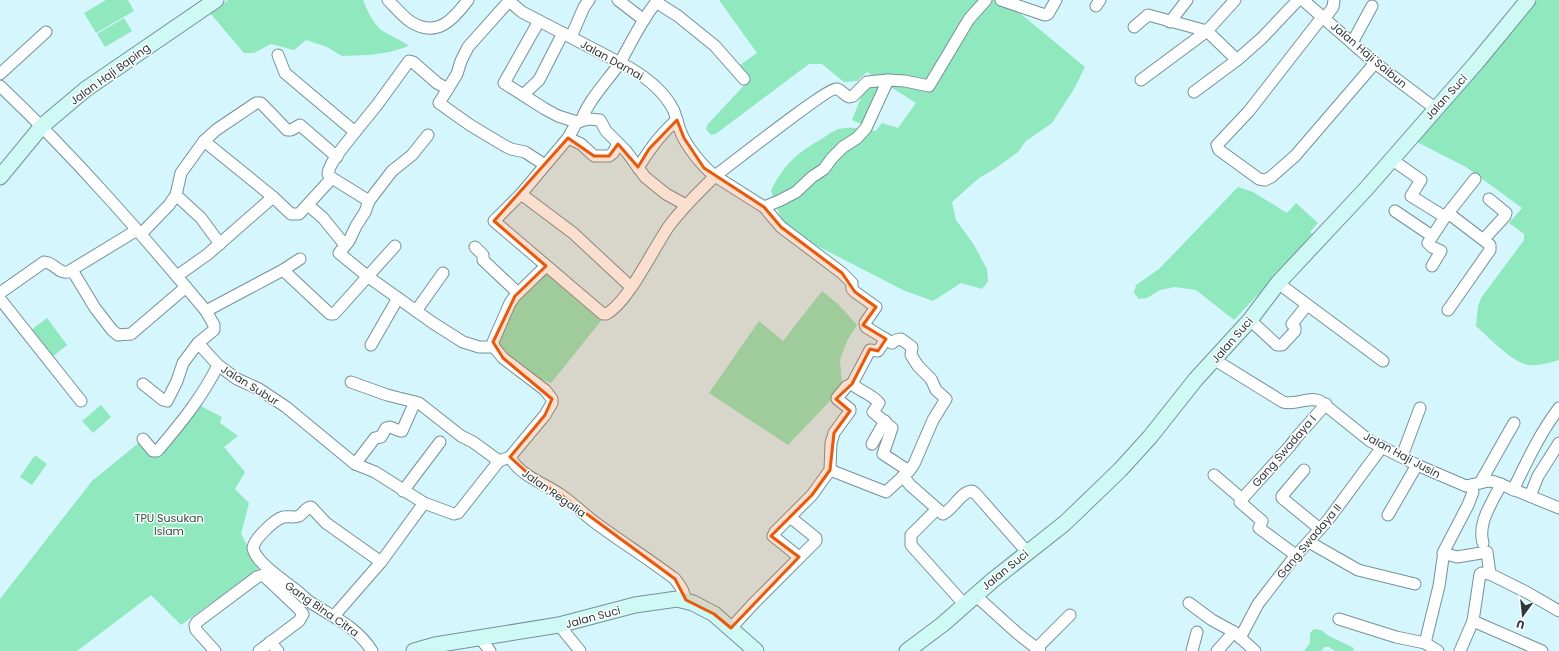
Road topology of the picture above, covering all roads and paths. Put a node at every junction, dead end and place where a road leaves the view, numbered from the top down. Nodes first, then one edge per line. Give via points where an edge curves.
1 (216, 0) edge
2 (388, 0) edge
3 (468, 0) edge
4 (589, 0) edge
5 (618, 0) edge
6 (986, 0) edge
7 (1001, 0) edge
8 (1056, 0) edge
9 (1187, 0) edge
10 (1235, 0) edge
11 (1298, 0) edge
12 (1303, 0) edge
13 (1334, 0) edge
14 (1528, 0) edge
15 (509, 1) edge
16 (657, 1) edge
17 (1372, 6) dead end
18 (1324, 17) junction
19 (539, 20) junction
20 (644, 20) junction
21 (1170, 22) junction
22 (1134, 27) dead end
23 (1207, 31) junction
24 (46, 32) dead end
25 (567, 35) junction
26 (1352, 43) junction
27 (278, 55) dead end
28 (1238, 60) junction
29 (619, 63) junction
30 (1375, 63) junction
31 (0, 74) edge
32 (744, 80) dead end
33 (888, 80) junction
34 (1141, 80) dead end
35 (0, 86) edge
36 (448, 89) junction
37 (1194, 92) dead end
38 (523, 95) junction
39 (1436, 109) junction
40 (677, 120) junction
41 (579, 121) junction
42 (42, 126) junction
43 (355, 132) junction
44 (428, 135) dead end
45 (568, 138) junction
46 (204, 141) junction
47 (618, 144) junction
48 (337, 157) junction
49 (1391, 160) junction
50 (545, 165) junction
51 (638, 168) junction
52 (715, 176) junction
53 (0, 177) edge
54 (332, 178) junction
55 (1475, 179) dead end
56 (521, 194) junction
57 (176, 195) junction
58 (273, 198) junction
59 (1489, 199) dead end
60 (369, 201) junction
61 (308, 205) junction
62 (686, 205) junction
63 (764, 207) junction
64 (1395, 211) dead end
65 (1446, 215) junction
66 (139, 232) junction
67 (1432, 236) junction
68 (1484, 239) junction
69 (220, 244) junction
70 (345, 245) junction
71 (395, 246) dead end
72 (475, 247) dead end
73 (300, 259) dead end
74 (546, 266) junction
75 (1432, 266) dead end
76 (72, 270) junction
77 (283, 270) junction
78 (443, 273) dead end
79 (177, 276) junction
80 (366, 276) junction
81 (1278, 283) junction
82 (186, 287) junction
83 (631, 287) junction
84 (518, 292) junction
85 (0, 293) edge
86 (398, 298) junction
87 (0, 299) edge
88 (1306, 305) junction
89 (1448, 310) dead end
90 (206, 311) junction
91 (416, 312) junction
92 (1250, 320) junction
93 (886, 339) junction
94 (198, 344) junction
95 (371, 345) dead end
96 (494, 347) junction
97 (1215, 360) junction
98 (1383, 361) dead end
99 (218, 365) junction
100 (351, 382) dead end
101 (143, 384) dead end
102 (852, 384) junction
103 (80, 401) dead end
104 (415, 402) junction
105 (1326, 404) junction
106 (1420, 408) dead end
107 (1559, 408) edge
108 (885, 421) junction
109 (1514, 423) dead end
110 (143, 440) dead end
111 (440, 442) dead end
112 (1559, 443) edge
113 (872, 444) dead end
114 (1382, 447) junction
115 (1402, 456) junction
116 (505, 459) junction
117 (354, 464) junction
118 (1417, 465) junction
119 (830, 470) junction
120 (1304, 470) dead end
121 (906, 474) junction
122 (1214, 475) dead end
123 (1476, 484) junction
124 (1501, 484) junction
125 (1514, 490) junction
126 (403, 491) junction
127 (1530, 496) junction
128 (1242, 499) junction
129 (424, 503) junction
130 (937, 508) junction
131 (1559, 508) edge
132 (1388, 516) dead end
133 (790, 517) junction
134 (1320, 529) junction
135 (1309, 542) junction
136 (1485, 548) junction
137 (1028, 552) junction
138 (1443, 553) junction
139 (1297, 556) junction
140 (799, 557) junction
141 (381, 562) junction
142 (1490, 574) junction
143 (1415, 584) dead end
144 (288, 591) junction
145 (686, 600) junction
146 (970, 600) junction
147 (1189, 603) dead end
148 (1559, 611) edge
149 (1070, 615) dead end
150 (334, 616) junction
151 (1339, 619) dead end
152 (1473, 621) junction
153 (559, 626) junction
154 (731, 628) junction
155 (1197, 632) dead end
156 (1237, 635) junction
157 (480, 638) junction
158 (270, 642) junction
159 (1425, 643) junction
160 (1038, 650) edge
161 (215, 651) edge
162 (259, 651) edge
163 (278, 651) edge
164 (372, 651) edge
165 (414, 651) edge
166 (490, 651) edge
167 (580, 651) edge
168 (756, 651) edge
169 (907, 651) edge
170 (1192, 651) edge
171 (1218, 651) edge
172 (1255, 651) edge
173 (1438, 651) edge
174 (1460, 651) edge
175 (1542, 651) edge

1 - 42 street, Jalan Haji Baping via 86,89
2 - 3 street via 411,22 428,29 440,27 455,16
4 - 25 street
5 - 20 street
6 - 33 street via 969,20 929,86
7 - 8 street via 1045,15
9 - 21 street
10 - 23 street
11 - 28 street
12 - 18 street, Jalan Haji Saibun
13 - 18 street via 1334,7
14 - 39 street, Jalan Suci
15 - 19 street, Jalan Damai via 522,12
15 - 36 street via 468,47
16 - 20 street
16 - 32 street via 715,46
17 - 26 street
18 - 26 street, Jalan Haji Saibun
18 - 30 street via 1249,112 1217,145 1219,150 1259,179 1271,177 1302,148
19 - 25 street, Jalan Damai
19 - 38 street via 504,84
20 - 29 street
21 - 22 street via 1148,15
21 - 23 street
23 - 28 street
23 - 34 street
24 - 31 street
25 - 29 street, Jalan Damai
25 - 38 street via 539,80
26 - 30 street, Jalan Haji Saibun
27 - 43 street via 285,73
28 - 37 street
29 - 40 street, Jalan Damai via 638,73 656,88 673,109
29 - 41 street via 591,99
30 - 39 street, Jalan Haji Saibun
33 - 52 street via 867,82 853,96 848,97 835,88 808,105
33 - 63 street via 866,128 857,138 842,147 824,169 796,192
35 - 42 street
36 - 43 street via 413,62 408,61
36 - 50 street via 439,103 505,146 524,152
38 - 41 street via 552,112
39 - 49 street, Jalan Suci
40 - 51 street via 666,128
40 - 52 street, Jalan Damai via 684,138 704,168
41 - 45 street
41 - 47 street via 600,120
42 - 53 street, Jalan Haji Baping
42 - 66 street
43 - 48 street
44 - 60 street via 412,155 392,171
45 - 47 street via 581,144 594,156 609,156
45 - 50 street
46 - 48 street via 258,102 287,130 303,125 311,136
46 - 57 street via 182,173
46 - 58 street
47 - 51 street via 626,150
48 - 54 street via 328,174
49 - 65 street via 1421,180 1411,196
49 - 81 street, Jalan Suci
50 - 56 street
51 - 62 street via 655,186
52 - 62 street
52 - 63 street, Jalan Damai
54 - 60 street
54 - 61 street
55 - 65 street
56 - 74 street via 494,221
56 - 83 street via 573,233
57 - 66 street via 169,205
57 - 69 street via 201,218
58 - 61 street via 291,214 299,214
58 - 69 street
59 - 68 street via 1506,213
60 - 70 street
61 - 70 street via 323,218
62 - 83 street via 669,226
63 - 93 street, Jalan Damai via 781,227 842,273 852,283 855,292 876,307 865,325
64 - 67 street
65 - 67 street
65 - 68 street
66 - 76 street
66 - 79 street
67 - 75 street via 1428,244 1441,251
68 - 89 street via 1490,245 1490,250
69 - 79 street
70 - 80 street via 339,252
71 - 80 street
72 - 84 street via 483,255 483,260
73 - 77 street
74 - 83 street via 603,314 608,314
74 - 84 street
76 - 82 street via 95,308 118,335 131,334
76 - 85 street via 61,272 50,263 44,262
77 - 80 street via 330,314 335,312
77 - 90 street
78 - 91 street
79 - 82 street
80 - 86 street
81 - 88 street
81 - 92 street, Jalan Suci
82 - 90 street
84 - 96 street via 510,302 499,327
86 - 91 street
86 - 95 street
87 - 103 street
88 - 92 street via 1292,324 1295,331 1282,345 1277,345
88 - 98 street
90 - 94 street via 214,330
91 - 96 street via 463,342 479,347
92 - 97 street, Jalan Suci
93 - 102 street via 878,351 870,350
93 - 121 street via 893,343 900,339 912,347 911,355 918,366 946,399 933,420 914,464
94 - 99 street, Jalan Subur
94 - 101 street via 183,362 167,401
96 - 116 street via 503,358 545,390 552,399 550,409
97 - 105 street, Jalan Haji Jusin via 1283,402 1292,404 1314,399
97 - 137 street, Jalan Suci via 1120,470 1065,523
99 - 110 street via 198,400 157,451 153,451
99 - 117 street, Jalan Subur via 286,407
100 - 104 street, Jalan Regalia
102 - 108 street via 875,398 879,403 873,412
102 - 119 street via 837,398 850,411 834,433
104 - 116 street, Jalan Regalia via 420,403 461,436
104 - 117 street via 402,431 386,428 381,437 375,438
105 - 114 street, Jalan Haji Jusin
105 - 128 street, Gang Swadaya I
106 - 115 street
107 - 125 street via 1532,450
108 - 113 street
108 - 121 street via 892,428 883,454
109 - 123 street
111 - 126 street
112 - 127 street via 1538,476
114 - 115 street, Jalan Haji Jusin
114 - 134 street, Gang Swadaya II
115 - 118 street, Jalan Haji Jusin
116 - 129 street, Jalan Subur via 456,514
116 - 145 street, Jalan Regalia via 512,461 534,480 561,495 675,579
117 - 126 street, Jalan Subur via 375,472
118 - 123 street, Jalan Haji Jusin via 1462,485
118 - 132 street
119 - 121 street via 883,492 889,490
119 - 133 street via 812,495
120 - 134 street via 1282,498
121 - 130 street via 910,484
122 - 128 street
123 - 124 street, Jalan Haji Jusin via 1489,481
123 - 138 street
124 - 125 street, Jalan Haji Jusin
124 - 136 street via 1486,512 1482,539
125 - 127 street, Jalan Haji Jusin
126 - 129 street, Jalan Subur
127 - 131 street, Jalan Haji Jusin
128 - 139 street via 1240,502 1262,521 1259,528
129 - 141 street
130 - 137 street via 945,514 966,491 972,491
130 - 146 street via 911,535 911,545
133 - 140 street via 773,536
133 - 140 street via 817,539
134 - 135 street, Gang Swadaya II
135 - 139 street, Gang Swadaya II
135 - 143 street via 1358,570
136 - 138 street via 1457,557
136 - 142 street
137 - 146 street, Jalan Suci
138 - 159 street via 1439,586
139 - 156 street, Gang Swadaya II via 1258,604
140 - 154 street
141 - 144 street, Gang Bina Citra via 326,523 314,508 310,507 298,516 283,517 257,539 253,546 259,559 283,582
141 - 150 street
142 - 148 street
142 - 152 street via 1480,574
144 - 150 street, Gang Bina Citra
144 - 158 street via 303,614
144 - 161 street via 265,576 260,576 199,620 195,625 196,630
145 - 153 street, Jalan Suci via 635,605
145 - 154 street, Jalan Suci via 708,611
146 - 160 street
146 - 169 street, Jalan Suci
147 - 156 street
149 - 160 street
150 - 164 street, Gang Bina Citra via 359,634
151 - 159 street via 1396,637
152 - 174 street
152 - 175 street
153 - 157 street, Jalan Suci
153 - 167 street
154 - 168 street, Jalan Suci
155 - 170 street
156 - 171 street, Gang Swadaya II
156 - 172 street
157 - 165 street, Jalan Suci
157 - 166 street
158 - 162 street
158 - 163 street
159 - 173 street

